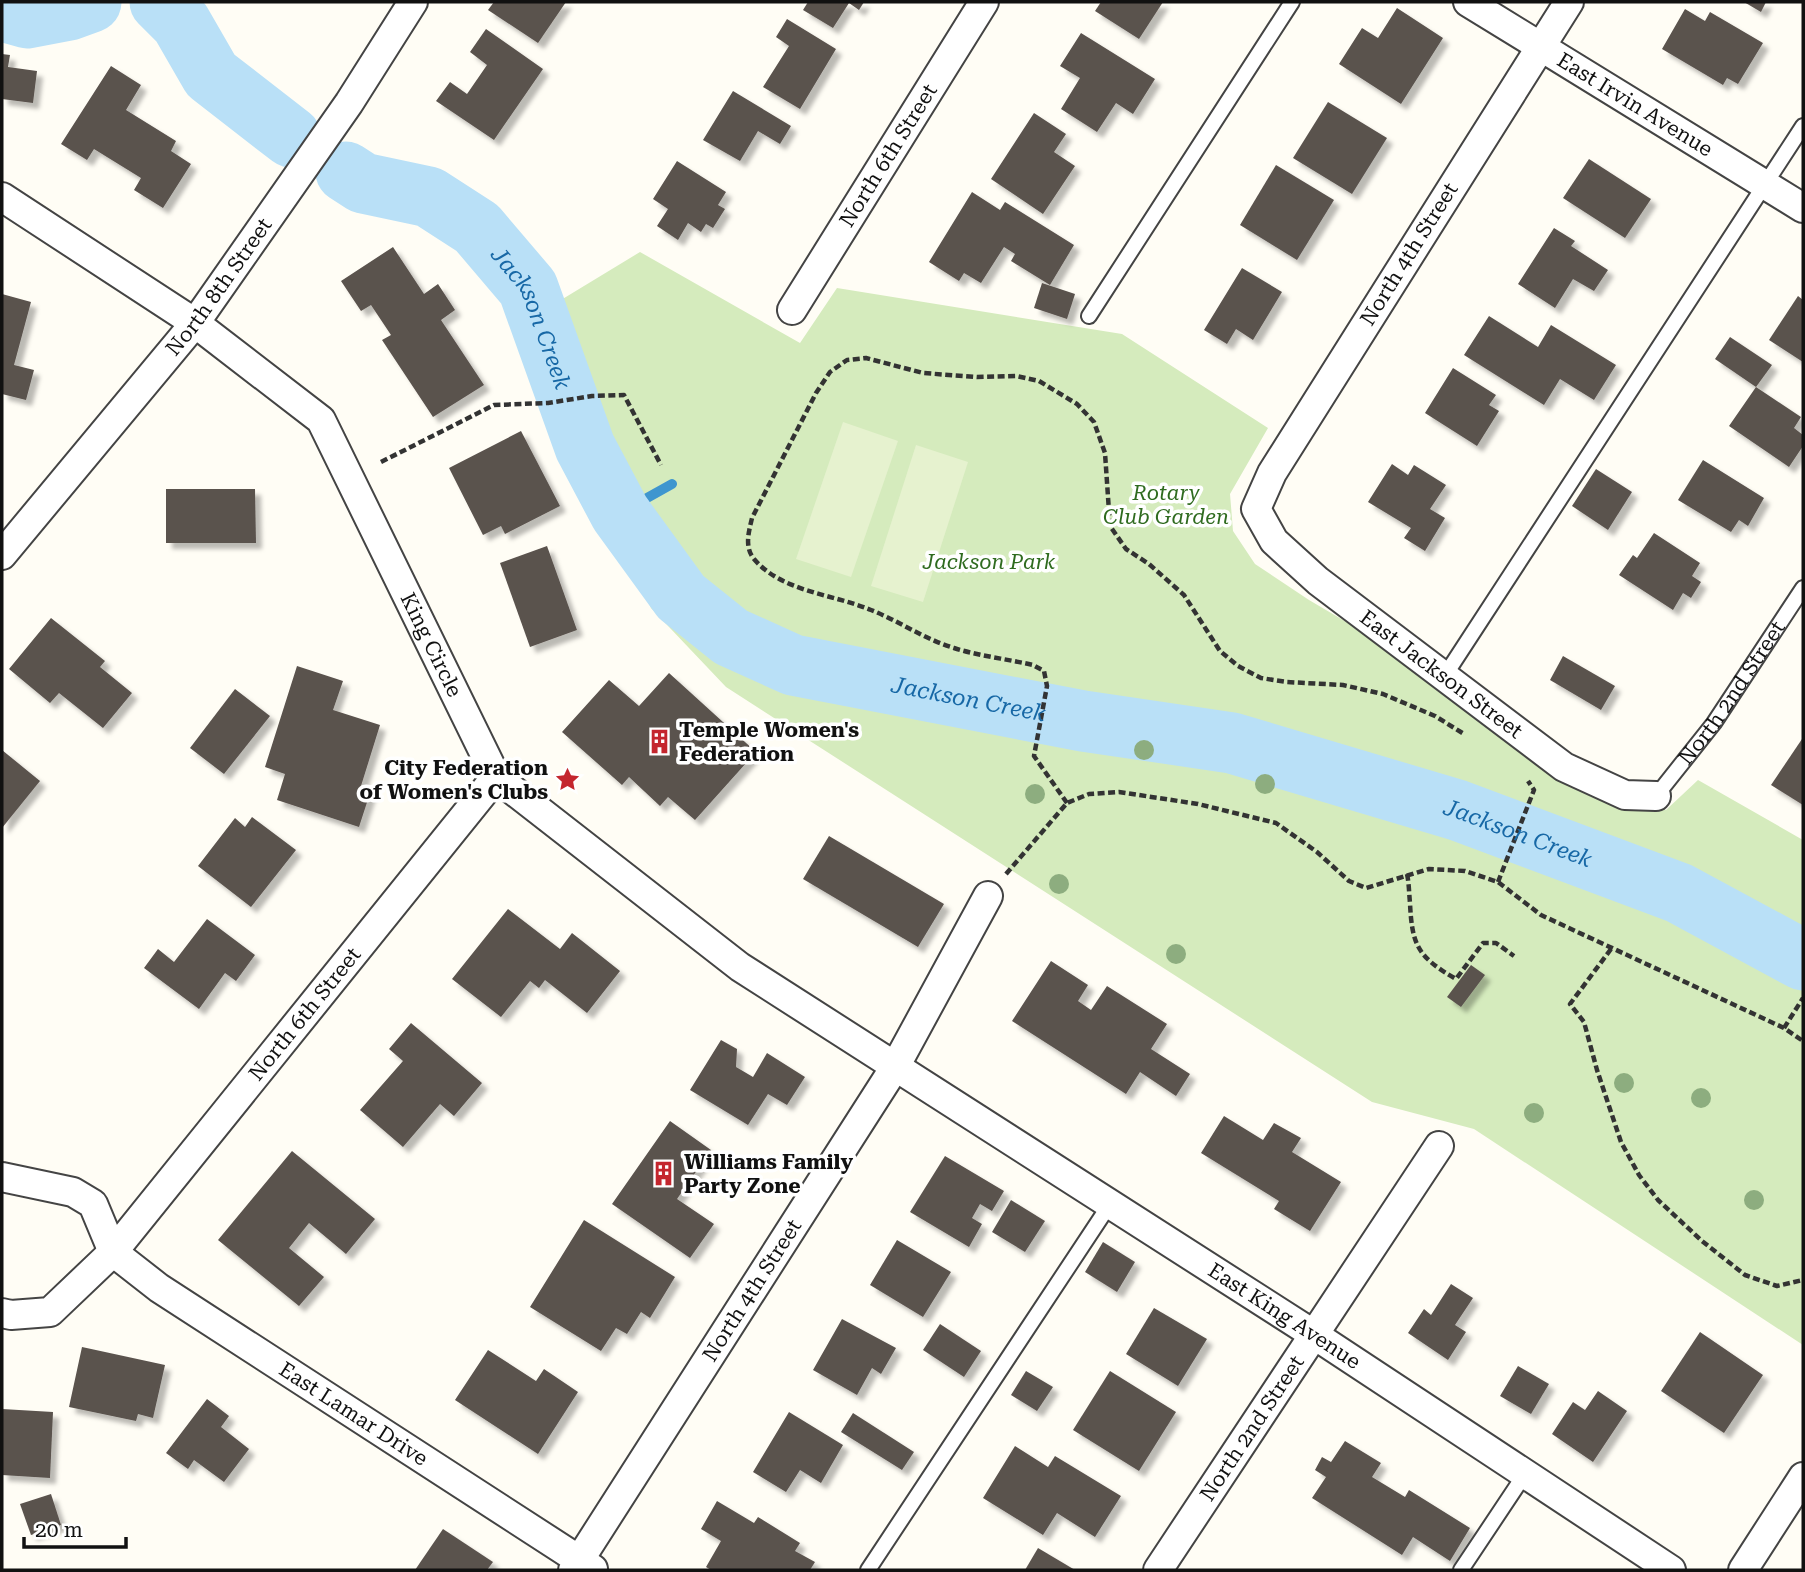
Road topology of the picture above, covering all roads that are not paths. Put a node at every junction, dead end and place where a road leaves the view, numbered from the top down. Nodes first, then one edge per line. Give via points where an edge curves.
1 (413, 2) edge
2 (984, 2) edge
3 (1292, 2) edge
4 (1468, 2) edge
5 (1569, 2) edge
6 (1539, 47) junction
7 (1803, 126) edge
8 (1765, 185) junction
9 (2, 197) edge
10 (1803, 208) edge
11 (792, 310) dead end
12 (1089, 316) dead end
13 (195, 323) junction
14 (1256, 509) joint
15 (2, 555) edge
16 (1803, 588) edge
17 (1444, 677) junction
18 (496, 777) junction
19 (1656, 796) joint
20 (988, 896) road end
21 (895, 1067) junction
22 (1439, 1146) dead end
23 (2, 1177) edge
24 (1110, 1204) junction
25 (113, 1252) junction
26 (2, 1313) edge
27 (1313, 1334) junction
28 (1525, 1474) junction
29 (1803, 1477) edge
30 (583, 1567) edge
31 (868, 1570) edge
32 (1158, 1570) edge
33 (1461, 1570) edge
34 (1671, 1570) edge
35 (1743, 1570) edge

1 - 13 street, North 8th Street via 349,103
2 - 11 street, North 6th Street
3 - 12 lane
4 - 6 street, East Irvin Avenue
5 - 6 street, North 4th Street
6 - 8 street, East Irvin Avenue
6 - 14 street, North 4th Street via 1272,473
7 - 8 lane
8 - 10 street, East Irvin Avenue
8 - 17 lane
9 - 13 street, King Circle
13 - 15 street, North 8th Street
13 - 18 street, King Circle via 320,420
14 - 17 street, East Jackson Street via 1274,541 1318,581
16 - 19 lane, North 2nd Street via 1714,723
17 - 19 street, East Jackson Street via 1564,767 1625,795
18 - 21 street, King Circle via 740,967
18 - 25 street, North 6th Street
20 - 21 street, North 4th Street
21 - 24 street, East King Avenue
21 - 30 street, North 4th Street
22 - 27 street, North 2nd Street
23 - 25 street, East Lamar Drive via 73,1192 93,1204
24 - 27 street, East King Avenue
24 - 31 lane
25 - 26 street via 50,1312
25 - 30 street, East Lamar Drive via 159,1288
27 - 28 street, East King Avenue
27 - 32 street, North 2nd Street
28 - 33 lane
28 - 34 street, East King Avenue
29 - 35 street

